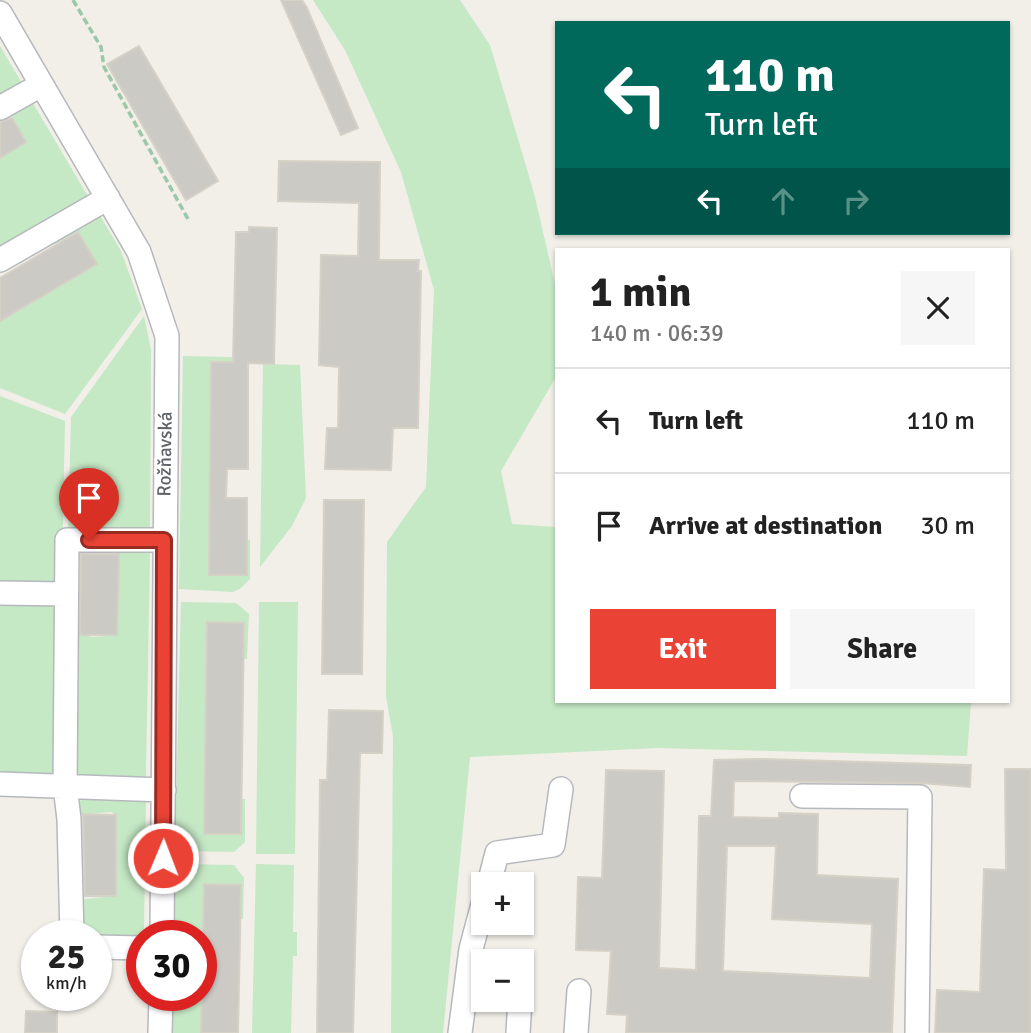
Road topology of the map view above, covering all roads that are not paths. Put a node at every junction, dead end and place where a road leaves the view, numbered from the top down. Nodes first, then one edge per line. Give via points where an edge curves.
1 (0, 13) edge
2 (41, 85) junction
3 (0, 108) edge
4 (108, 198) junction
5 (0, 260) edge
6 (164, 540) junction
7 (0, 593) edge
8 (66, 594) junction
9 (0, 784) edge
10 (65, 786) junction
11 (561, 789) dead end
12 (164, 790) junction
13 (802, 796) dead end
14 (492, 872) edge
15 (72, 920) edge
16 (162, 920) edge
17 (475, 935) edge
18 (579, 991) dead end
19 (161, 1011) edge
20 (519, 1012) edge
21 (160, 1033) edge
22 (460, 1033) edge
23 (518, 1033) edge
24 (576, 1033) edge
25 (917, 1033) edge

1 - 2 street, Rožňavská
2 - 3 street
2 - 4 street, Rožňavská
4 - 5 street
4 - 6 street, Rožňavská via 139,252 167,336
6 - 8 street via 67,540
6 - 12 street, Rožňavská
7 - 8 street
8 - 10 street
9 - 10 street
10 - 12 street
10 - 15 street
11 - 14 street via 553,845 497,853
12 - 16 street, Rožňavská
13 - 25 street via 919,797
17 - 22 street
18 - 24 street
19 - 21 street
20 - 23 street

